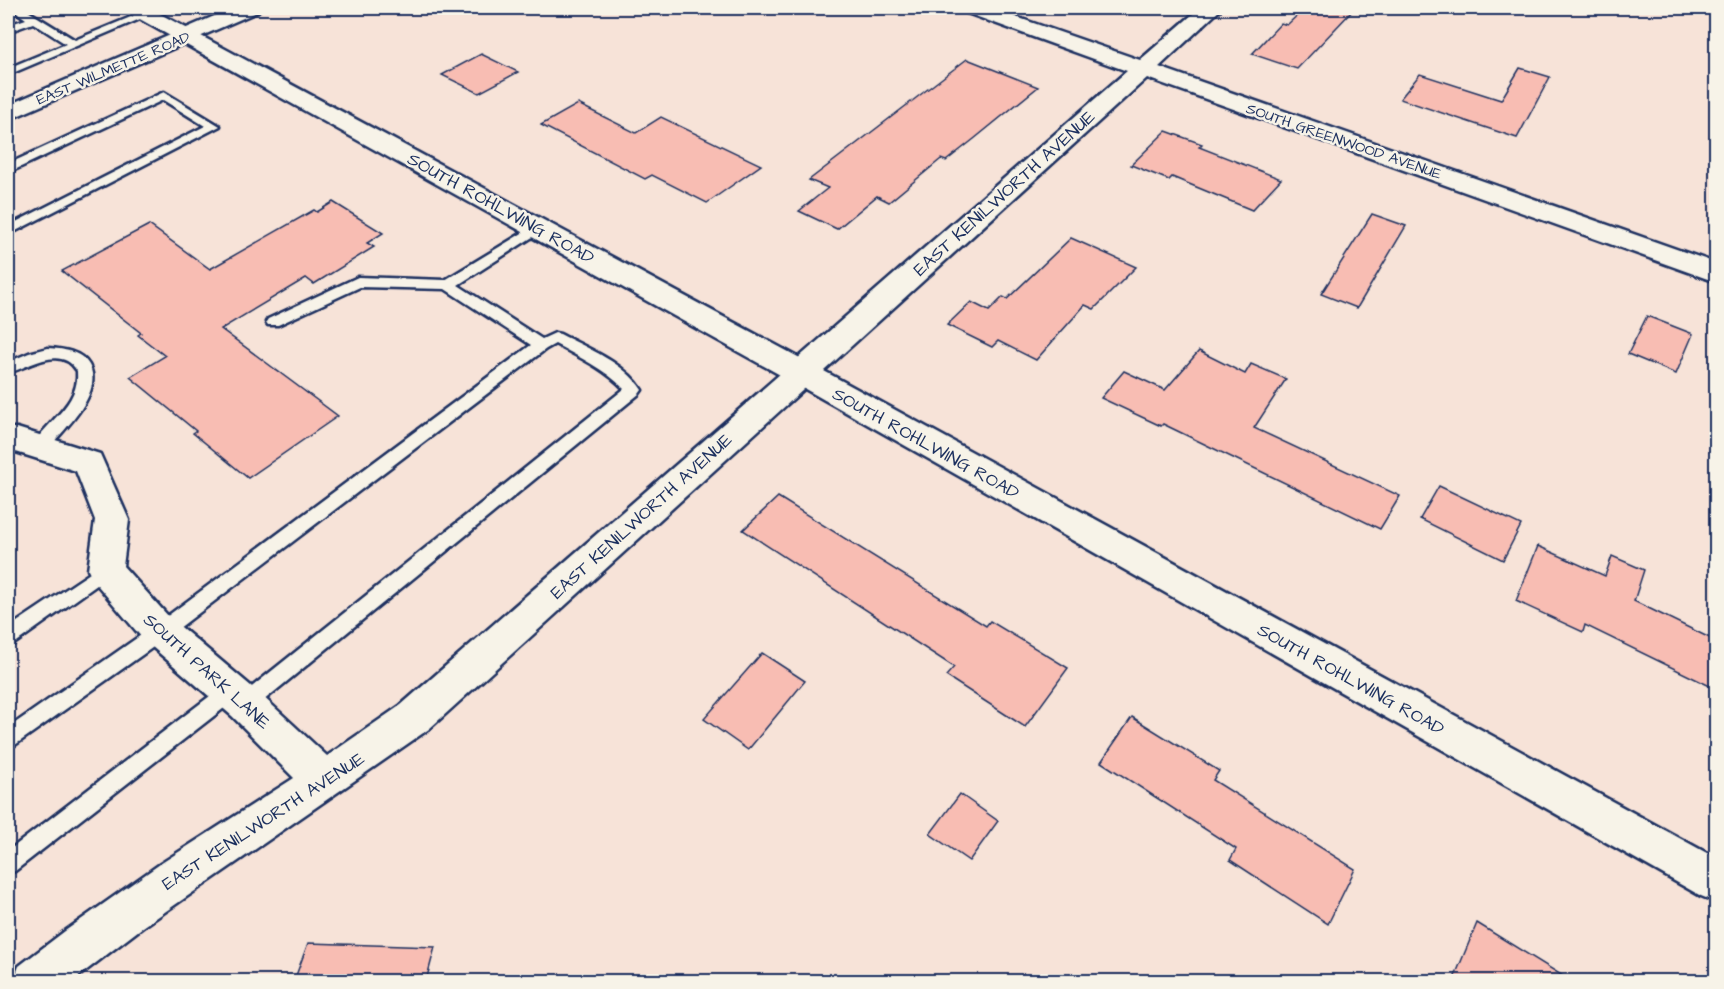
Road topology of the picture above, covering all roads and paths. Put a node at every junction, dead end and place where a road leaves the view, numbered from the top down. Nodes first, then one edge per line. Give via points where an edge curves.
1 (16, 8) edge
2 (250, 8) edge
3 (971, 8) edge
4 (1212, 8) edge
5 (141, 11) edge
6 (34, 19) junction
7 (8, 29) edge
8 (187, 36) junction
9 (74, 44) junction
10 (1142, 70) junction
11 (8, 72) edge
12 (8, 113) edge
13 (8, 169) edge
14 (537, 228) junction
15 (8, 231) edge
16 (1716, 273) edge
17 (448, 285) junction
18 (273, 322) dead end
19 (541, 345) junction
20 (8, 368) edge
21 (801, 374) junction
22 (24, 444) edge
23 (105, 570) junction
24 (160, 632) junction
25 (8, 638) edge
26 (237, 698) junction
27 (8, 739) edge
28 (324, 780) junction
29 (8, 864) edge
30 (1716, 882) edge
31 (35, 981) edge

1 - 6 lane
2 - 8 street, EAST WILMETTE ROAD
3 - 10 street, SOUTH GREENWOOD AVENUE
4 - 10 street, EAST KENILWORTH AVENUE
5 - 8 street, SOUTH ROHLWING ROAD
5 - 9 lane
6 - 7 lane
6 - 9 lane
8 - 12 street, EAST WILMETTE ROAD
8 - 14 street, SOUTH ROHLWING ROAD
9 - 11 lane
10 - 16 street, SOUTH GREENWOOD AVENUE
10 - 21 street, EAST KENILWORTH AVENUE
13 - 15 lane via 164,96 214,126
14 - 17 lane
14 - 21 street, SOUTH ROHLWING ROAD
17 - 18 lane via 358,282
17 - 19 lane
19 - 24 lane
19 - 26 lane via 555,338 589,355 634,390
20 - 22 lane via 40,355 58,354 83,365 87,377 82,394
21 - 28 street, EAST KENILWORTH AVENUE via 415,717
21 - 30 street, SOUTH ROHLWING ROAD
22 - 23 street via 89,463 112,520
23 - 24 street, SOUTH PARK LANE
23 - 25 lane
24 - 26 street, SOUTH PARK LANE
24 - 27 lane
26 - 28 street, SOUTH PARK LANE
26 - 29 lane
28 - 31 street, EAST KENILWORTH AVENUE via 110,922

